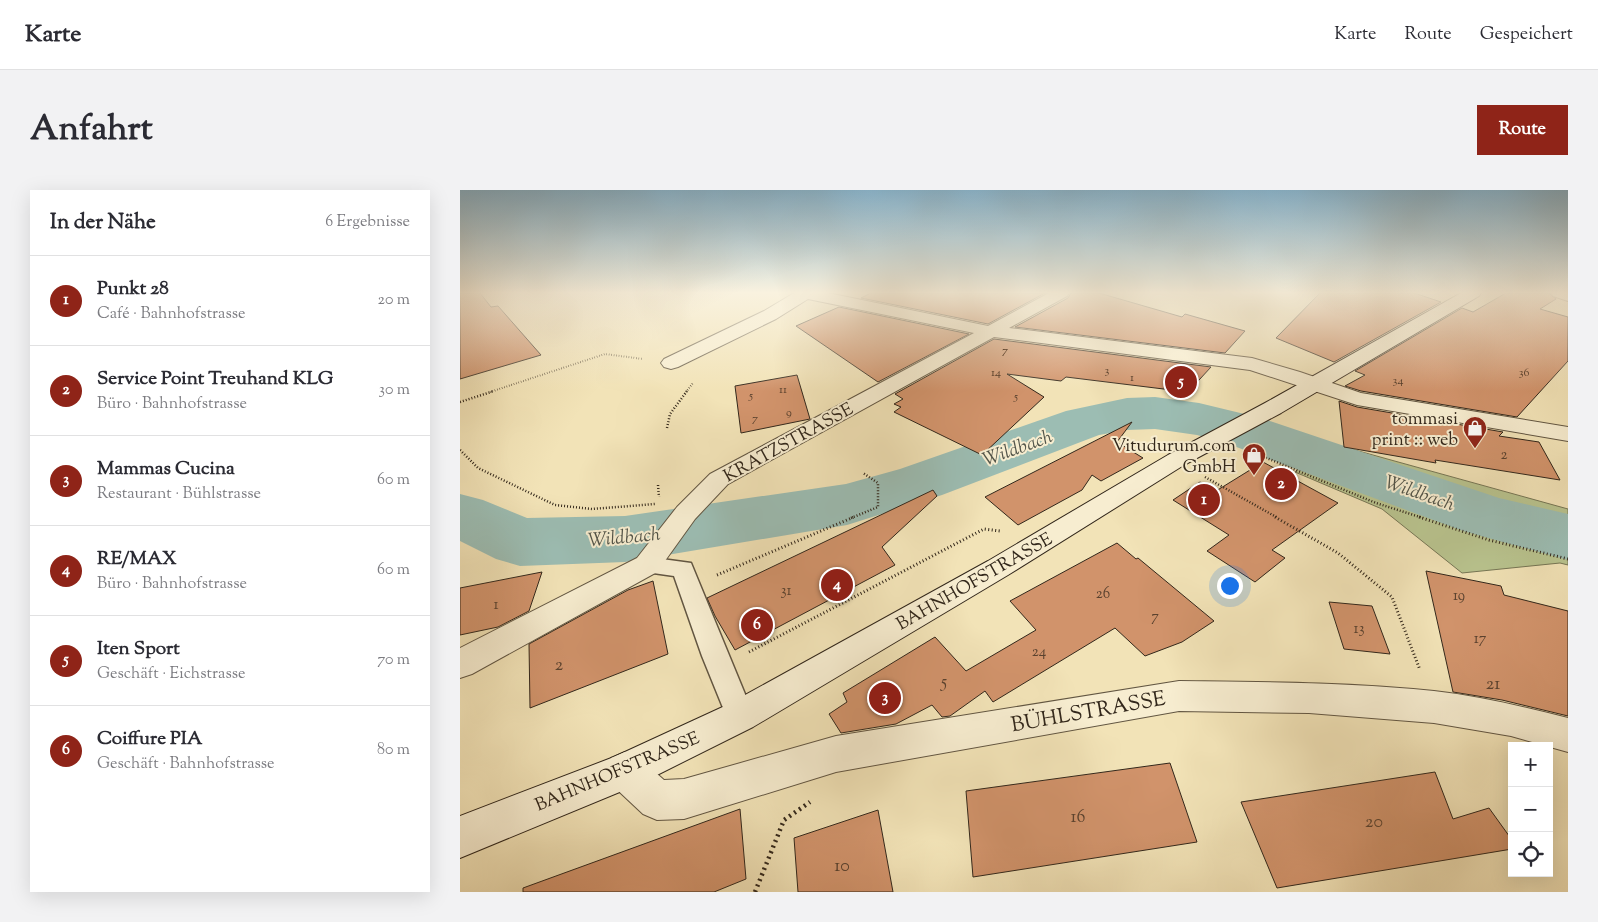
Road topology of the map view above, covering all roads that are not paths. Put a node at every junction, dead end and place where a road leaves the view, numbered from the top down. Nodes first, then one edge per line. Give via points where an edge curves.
1 (748, 326) edge
2 (960, 326) edge
3 (1001, 326) edge
4 (1417, 326) edge
5 (989, 332) junction
6 (671, 363) road end
7 (1313, 384) junction
8 (1568, 434) edge
9 (651, 560) junction
10 (460, 664) edge
11 (740, 716) junction
12 (1568, 735) edge
13 (625, 771) junction
14 (460, 837) edge

1 - 6 street
2 - 5 street
3 - 5 street, KRATZSTRASSE
4 - 7 street, BAHNHOFSTRASSE
5 - 7 street via 1252,364
5 - 9 street, KRATZSTRASSE via 719,480 686,514
7 - 8 street via 1374,403
7 - 11 street, BAHNHOFSTRASSE via 1176,460 1006,564
9 - 10 street, KRATZSTRASSE
9 - 11 lane via 682,569
11 - 13 street, BAHNHOFSTRASSE
12 - 13 street, BÜHLSTRASSE via 1511,720 1434,707 1309,698 1179,696 836,754 684,799 657,800
13 - 14 street, BAHNHOFSTRASSE

